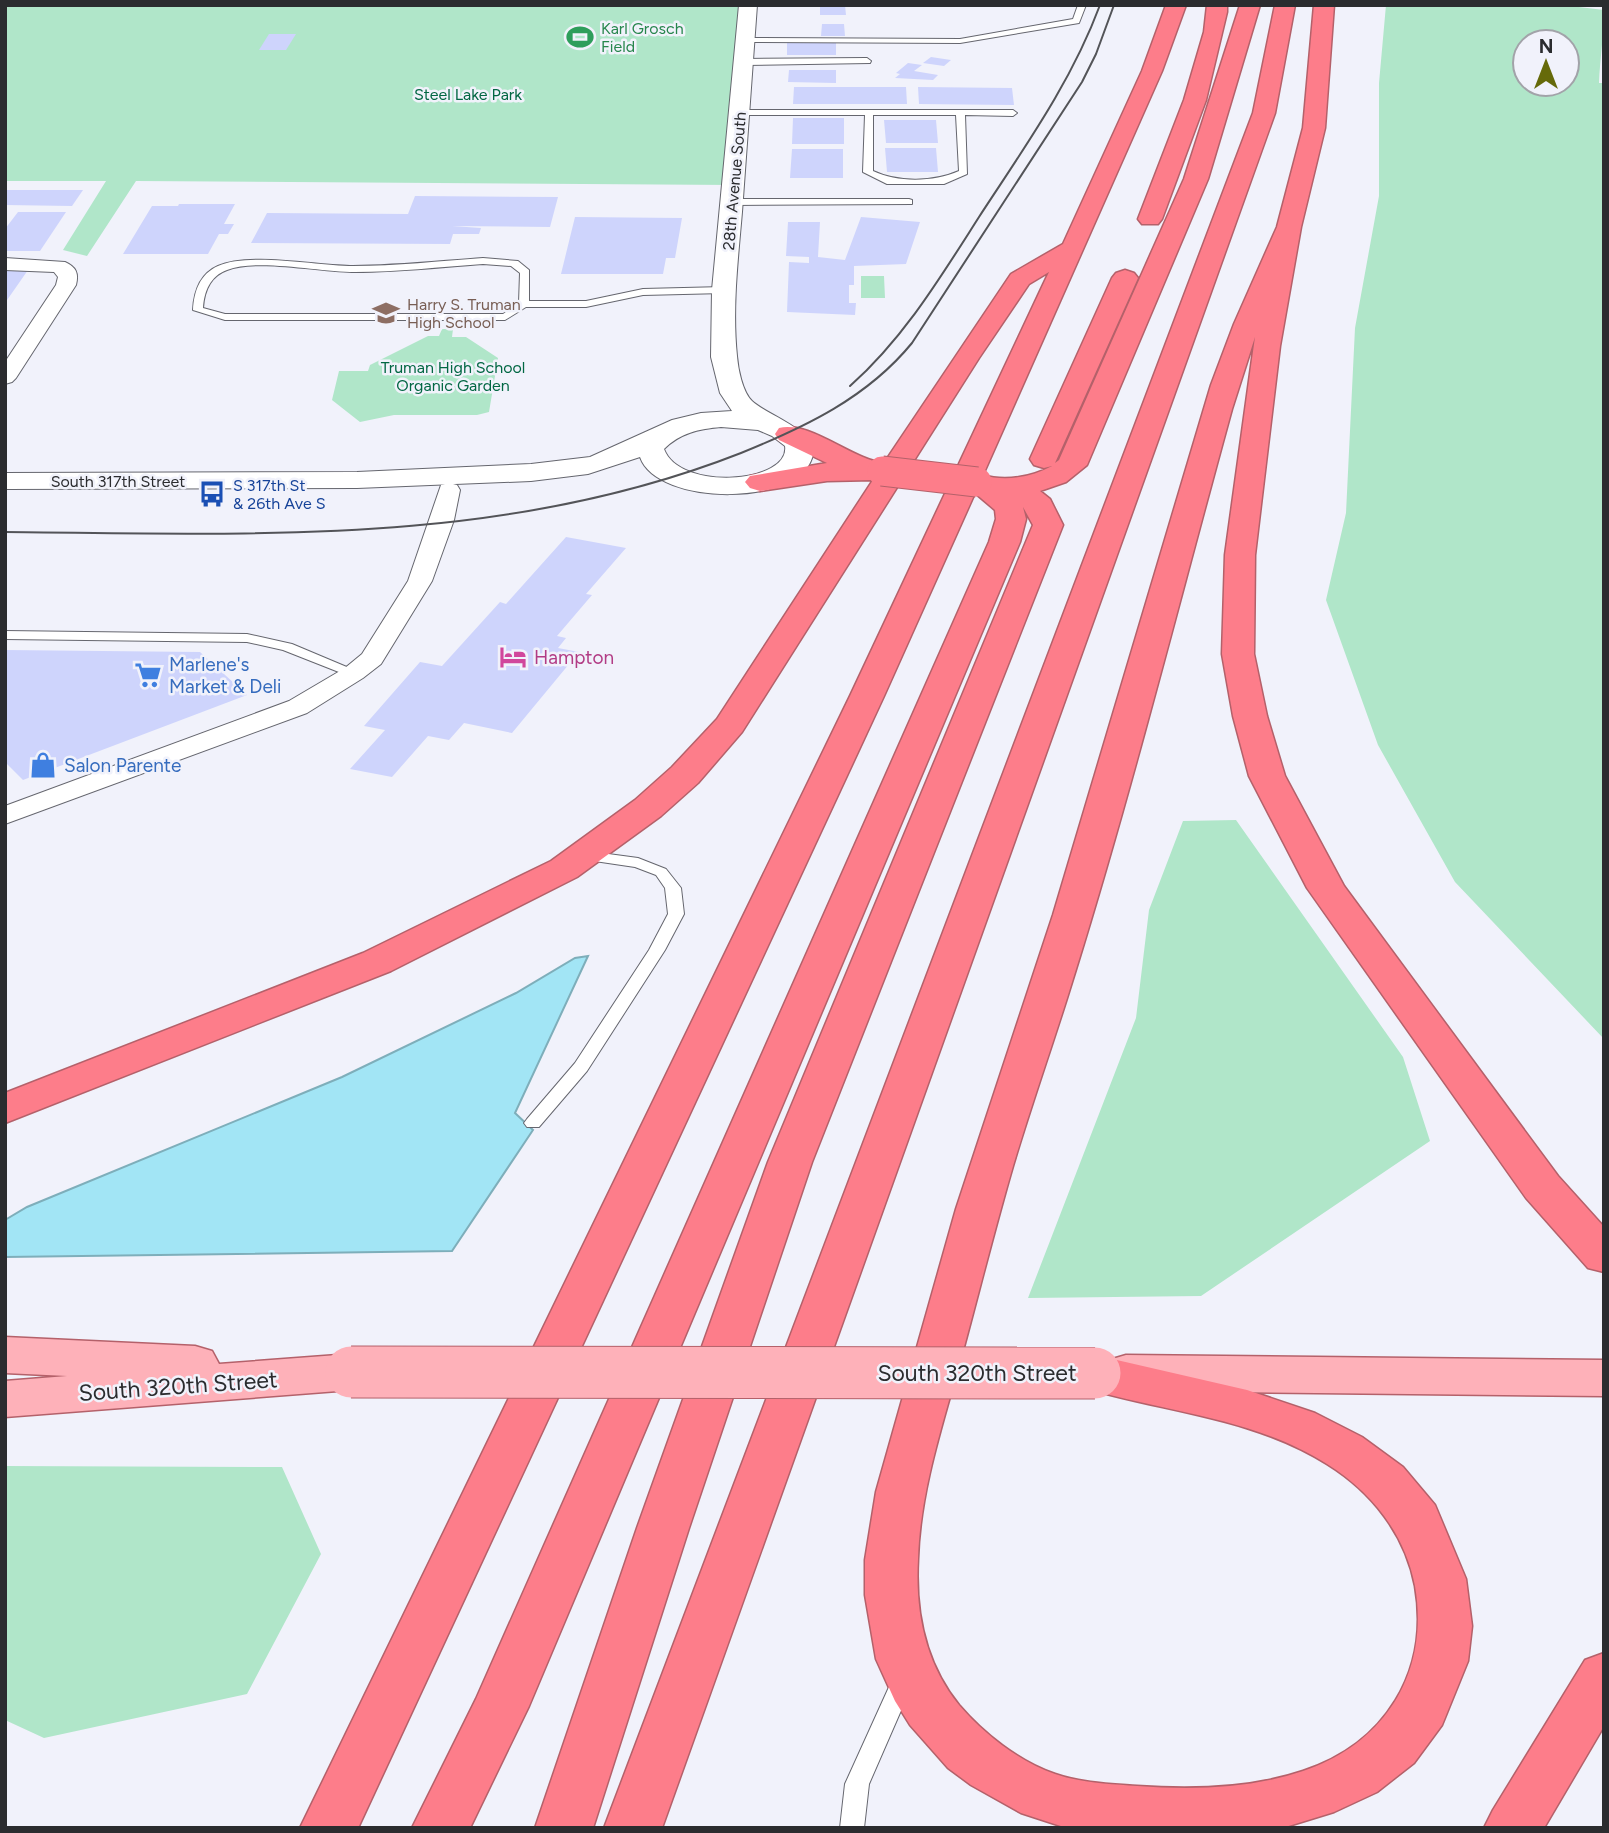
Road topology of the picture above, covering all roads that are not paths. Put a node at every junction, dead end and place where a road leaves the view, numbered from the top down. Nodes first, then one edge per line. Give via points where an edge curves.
1 (748, 5) edge
2 (1082, 5) edge
3 (1176, 5) edge
4 (1217, 5) edge
5 (1250, 5) edge
6 (1285, 5) edge
7 (1325, 5) edge
8 (746, 40) junction
9 (867, 61) dead end
10 (744, 62) junction
11 (740, 112) junction
12 (869, 112) junction
13 (960, 113) junction
14 (1013, 113) dead end
15 (733, 202) junction
16 (909, 202) dead end
17 (1289, 227) junction
18 (1073, 248) junction
19 (5, 264) edge
20 (724, 290) junction
21 (524, 304) junction
22 (724, 358) junction
23 (5, 378) edge
24 (1079, 418) junction
25 (777, 429) junction
26 (668, 432) junction
27 (831, 464) junction
28 (357, 480) junction
29 (5, 481) edge
30 (760, 482) junction
31 (976, 482) junction
32 (692, 483) junction
33 (1017, 488) junction
34 (449, 490) junction
35 (1010, 573) junction
36 (5, 635) edge
37 (354, 673) junction
38 (5, 816) edge
39 (586, 856) junction
40 (5, 1109) edge
41 (534, 1123) dead end
42 (1603, 1255) edge
43 (5, 1355) edge
44 (351, 1372) junction
45 (1095, 1373) junction
46 (1604, 1378) edge
47 (5, 1399) edge
48 (907, 1672) junction
49 (1604, 1675) edge
50 (329, 1828) edge
51 (441, 1828) edge
52 (565, 1828) edge
53 (633, 1828) edge
54 (852, 1828) edge
55 (1513, 1828) edge

1 - 8 street, 28th Avenue South
2 - 8 lane via 1076,21 970,40
3 - 18 highway via 1152,71
4 - 24 highway via 1200,84
5 - 24 highway via 1196,179
6 - 53 highway via 1264,114
7 - 17 highway via 1314,128
8 - 10 street, 28th Avenue South
9 - 10 lane
10 - 11 street, 28th Avenue South
11 - 12 lane
11 - 15 street, 28th Avenue South
12 - 13 lane
12 - 13 lane via 868,172 887,181 944,181 964,172
13 - 14 lane
15 - 16 lane
15 - 20 street, 28th Avenue South
17 - 42 highway via 1267,346 1238,591 1238,654 1267,776 1326,888 1542,1187
17 - 48 highway via 1239,344 1057,967 993,1163 904,1480 891,1538 890,1581 896,1634
18 - 39 highway via 1020,279 730,725 658,800
18 - 50 highway via 867,696
19 - 23 street via 58,266 68,277
20 - 21 lane via 643,292 586,304
20 - 22 street, 28th Avenue South
21 - 21 lane via 525,272 514,263 472,261 354,269 247,263 222,268 206,280 198,310 225,317 505,317
22 - 25 street, 28th Avenue South via 733,393 742,406
22 - 26 street, 28th Avenue South via 713,394 697,413
24 - 31 highway via 1046,458 1015,475
24 - 33 highway via 1072,465
25 - 26 street via 721,419
25 - 27 highway
25 - 30 street via 798,444 799,455 780,475
26 - 28 street, South 317th Street via 628,454 590,466
26 - 32 street via 650,448 650,458 657,469
27 - 30 highway
27 - 31 highway, bridge
28 - 29 street, South 317th Street
28 - 34 street, South 317th Street via 383,489
30 - 32 street via 738,486
31 - 33 highway
31 - 35 highway via 1008,502 1012,510
32 - 34 street, South 317th Street via 621,479
33 - 35 highway via 1039,505 1048,525
34 - 37 street via 420,581 372,659
35 - 51 highway
35 - 52 highway via 790,1162
36 - 37 lane via 247,638 287,647
37 - 38 street via 298,707
39 - 40 highway via 377,962
39 - 41 lane via 639,863 661,872 673,888 676,914 581,1067
43 - 44 main road, South 320th Street
44 - 45 main road, South 320th Street, bridge
44 - 47 main road, South 320th Street
45 - 46 main road, South 320th Street
45 - 48 highway via 1227,1402 1325,1438 1368,1465 1408,1507 1435,1559 1445,1636 1428,1700 1412,1726 1386,1756 1355,1777 1314,1795 1273,1806 1152,1814 1043,1796 1003,1775 967,1751 930,1713
48 - 54 lane via 857,1784
49 - 55 highway

